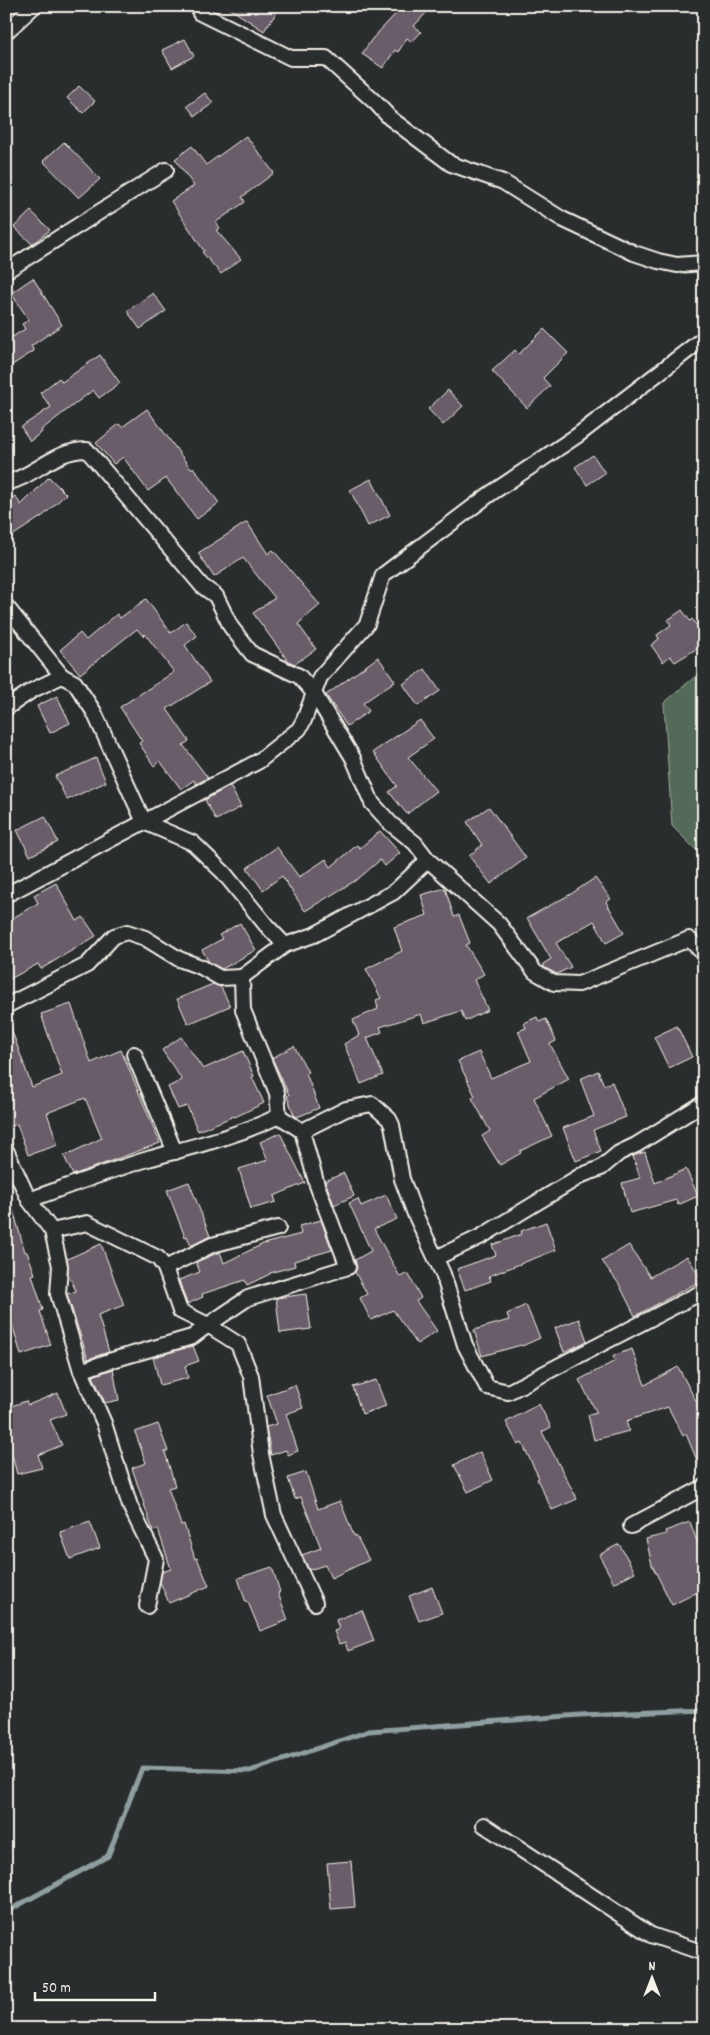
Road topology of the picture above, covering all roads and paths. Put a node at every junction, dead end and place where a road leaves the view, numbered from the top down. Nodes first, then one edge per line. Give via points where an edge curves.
1 (34, 6) edge
2 (200, 6) edge
3 (6, 32) edge
4 (166, 170) dead end
5 (704, 263) edge
6 (6, 271) edge
7 (704, 338) edge
8 (7, 484) edge
9 (6, 606) edge
10 (62, 676) junction
11 (314, 693) junction
12 (6, 708) edge
13 (144, 822) junction
14 (428, 860) junction
15 (6, 895) edge
16 (285, 945) junction
17 (704, 954) edge
18 (242, 977) junction
19 (6, 1006) edge
20 (134, 1054) dead end
21 (704, 1103) edge
22 (278, 1116) junction
23 (302, 1131) junction
24 (6, 1150) edge
25 (175, 1152) junction
26 (28, 1200) junction
27 (278, 1228) dead end
28 (52, 1230) junction
29 (436, 1258) junction
30 (165, 1268) junction
31 (704, 1290) edge
32 (208, 1326) junction
33 (81, 1371) junction
34 (704, 1488) edge
35 (630, 1526) dead end
36 (315, 1603) dead end
37 (147, 1606) dead end
38 (484, 1825) dead end
39 (704, 1953) edge

1 - 3 street
2 - 5 street via 200,13 291,58 326,58 390,118 451,164 503,182 562,219 634,254 677,265
4 - 6 street
7 - 11 street via 578,435 490,494 383,575 367,624 320,677
8 - 11 street via 60,454 87,450 202,586 216,596 230,627 252,654 299,676
9 - 10 street
10 - 12 street
10 - 13 street via 75,683 94,712
11 - 13 street via 300,729 259,761
11 - 14 street via 353,758 372,802
13 - 15 street
13 - 16 street via 193,843 224,873
14 - 16 street via 394,892 314,935
14 - 17 street via 498,924 535,972 554,983 579,984 689,939
16 - 18 street
18 - 19 street via 220,978 179,959 145,938 127,932 114,936 87,965
18 - 22 street via 243,1010 277,1093
20 - 25 street
21 - 29 street via 619,1153 601,1168 582,1175 482,1236
22 - 23 street
22 - 25 street via 217,1141
23 - 29 street via 346,1109 372,1104 389,1118 402,1180
23 - 32 street via 348,1267 248,1298
24 - 26 street
25 - 26 street
26 - 28 street
27 - 30 street via 212,1245
28 - 30 street via 87,1223 158,1258
28 - 33 street via 60,1266 58,1294
29 - 31 street via 465,1346 487,1388 508,1392
30 - 32 street via 180,1311
32 - 33 street via 192,1337
32 - 36 street via 238,1344 251,1376 261,1454 274,1515
33 - 37 street via 104,1423 130,1506 156,1558
34 - 35 street
38 - 39 street via 651,1935

